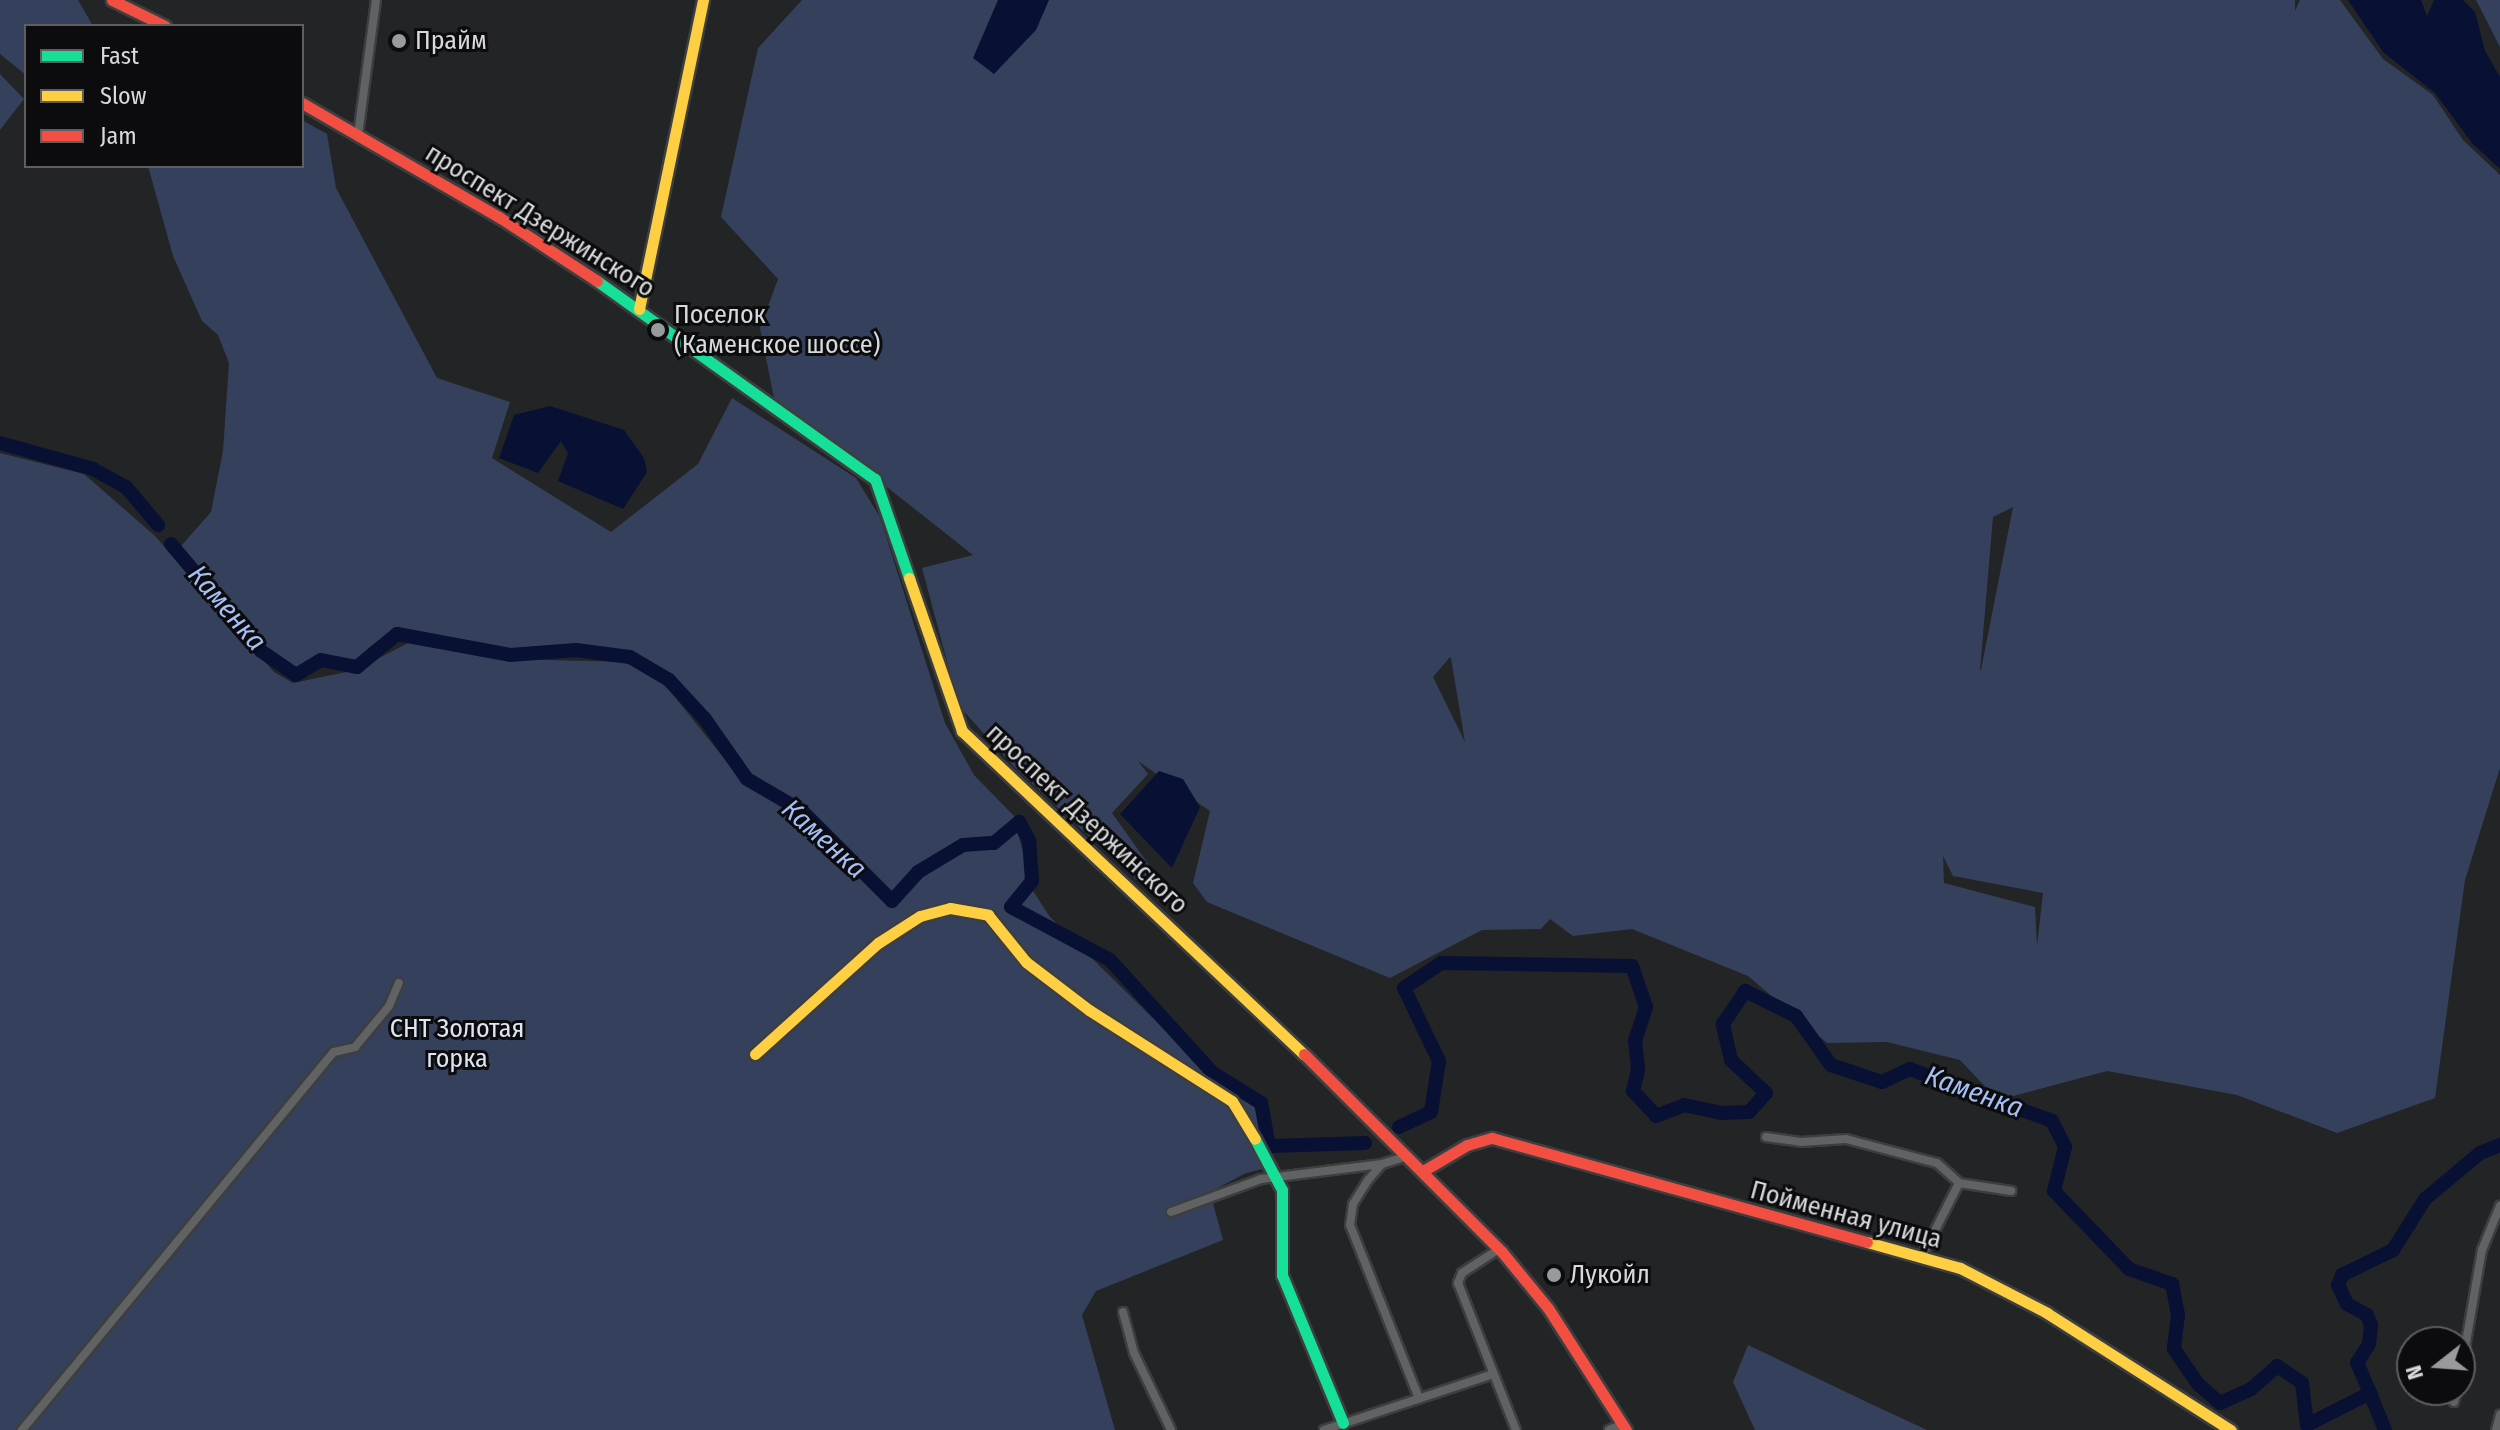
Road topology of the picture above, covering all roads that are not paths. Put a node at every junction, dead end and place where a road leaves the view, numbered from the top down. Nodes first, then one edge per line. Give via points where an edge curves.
1 (112, 0) edge
2 (376, 0) edge
3 (703, 0) edge
4 (161, 24) edge
5 (304, 104) edge
6 (358, 135) junction
7 (639, 309) junction
8 (399, 983) dead end
9 (755, 1054) dead end
10 (1766, 1137) dead end
11 (1408, 1156) junction
12 (1382, 1164) junction
13 (1423, 1171) junction
14 (1277, 1179) junction
15 (1959, 1183) junction
16 (2011, 1191) dead end
17 (2500, 1206) edge
18 (1171, 1212) dead end
19 (1499, 1249) junction
20 (1921, 1258) junction
21 (1123, 1312) dead end
22 (2469, 1326) edge
23 (1493, 1374) junction
24 (1418, 1396) junction
25 (2500, 1415) edge
26 (1343, 1423) junction
27 (1624, 1427) edge
28 (22, 1430) edge
29 (1171, 1430) edge
30 (1324, 1430) edge
31 (1516, 1430) edge
32 (1609, 1430) edge
33 (2231, 1430) edge
34 (2496, 1430) edge

1 - 4 street
2 - 6 street
3 - 7 street
5 - 6 street, проспект Дзержинского
6 - 7 street, проспект Дзержинского via 499,217
7 - 11 street, проспект Дзержинского via 875,479 962,731
8 - 28 street via 372,1027 355,1047 334,1052
9 - 14 street via 878,943 920,916 950,908 988,915 1026,962 1077,1001 1232,1101
10 - 15 street via 1801,1142 1846,1139 1937,1163
11 - 12 street
11 - 13 street, проспект Дзержинского
12 - 14 street
12 - 24 street via 1353,1204 1352,1239
13 - 19 street, проспект Дзержинского
13 - 20 street, Пойменная улица via 1467,1145 1492,1138
14 - 18 street via 1261,1179
14 - 26 street via 1288,1299
15 - 16 street
15 - 20 street
17 - 22 street via 2482,1250
19 - 23 street via 1462,1273 1458,1283
19 - 27 street, проспект Дзержинского via 1582,1359
20 - 33 street, Пойменная улица via 1960,1268 2047,1313
21 - 29 street via 1134,1353
23 - 24 street
23 - 31 street
24 - 26 street
25 - 34 street
26 - 30 street
27 - 32 street

